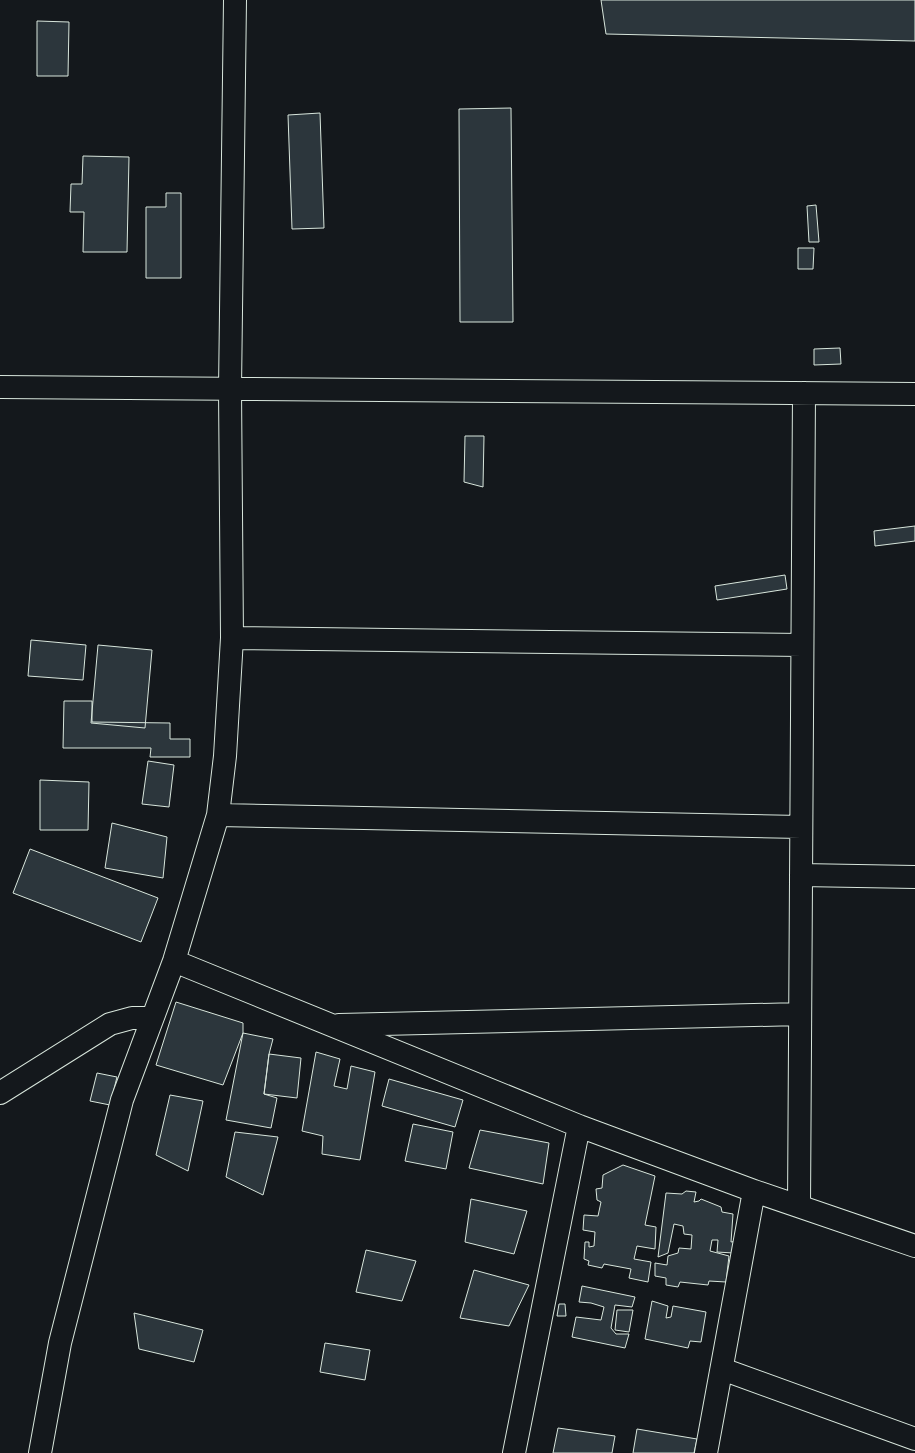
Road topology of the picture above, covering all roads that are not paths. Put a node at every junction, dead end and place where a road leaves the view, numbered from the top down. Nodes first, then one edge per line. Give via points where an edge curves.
1 (235, 0) edge
2 (0, 387) edge
3 (230, 389) junction
4 (804, 393) junction
5 (915, 394) edge
6 (232, 638) junction
7 (802, 645) junction
8 (218, 816) junction
9 (801, 827) junction
10 (801, 875) junction
11 (915, 877) edge
12 (174, 961) junction
13 (800, 1014) junction
14 (152, 1018) junction
15 (331, 1025) junction
16 (0, 1093) edge
17 (579, 1126) junction
18 (754, 1191) junction
19 (799, 1206) junction
20 (915, 1246) edge
21 (722, 1369) junction
22 (915, 1438) edge
23 (40, 1453) edge
24 (514, 1453) edge
25 (706, 1453) edge

1 - 3 street
2 - 3 street
3 - 4 street
3 - 6 street
4 - 5 street
4 - 7 street
6 - 7 street
6 - 8 street
7 - 9 street
8 - 9 street
8 - 12 street
9 - 10 street
10 - 11 street
10 - 13 street
12 - 14 street
12 - 15 street
13 - 15 street
13 - 19 street
14 - 16 street via 132,1018 110,1024
14 - 23 street via 120,1108 60,1344
15 - 17 street
17 - 18 street
17 - 24 street
18 - 19 street
18 - 21 street
19 - 20 street
21 - 22 street
21 - 25 street

